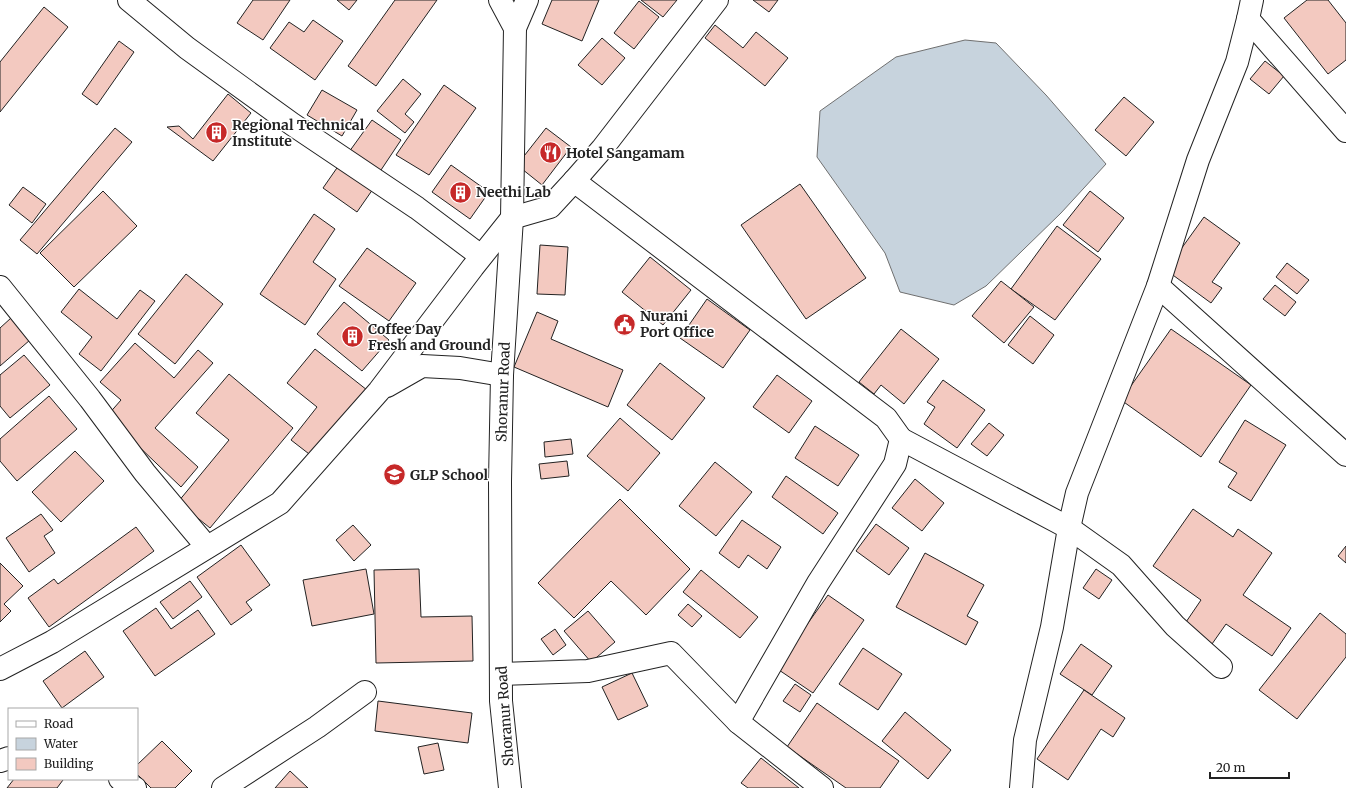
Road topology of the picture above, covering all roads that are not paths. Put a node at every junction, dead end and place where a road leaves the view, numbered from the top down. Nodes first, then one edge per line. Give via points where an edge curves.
1 (129, 0) edge
2 (500, 0) edge
3 (527, 0) edge
4 (717, 0) edge
5 (1250, 9) edge
6 (515, 28) junction
7 (1346, 131) edge
8 (574, 181) junction
9 (512, 218) junction
10 (482, 256) junction
11 (1158, 286) junction
12 (0, 287) edge
13 (502, 375) junction
14 (379, 391) junction
15 (901, 439) junction
16 (1346, 455) edge
17 (1069, 528) junction
18 (207, 547) junction
19 (1221, 667) dead end
20 (0, 669) edge
21 (501, 674) junction
22 (365, 692) dead end
23 (738, 722) junction
24 (122, 780) edge
25 (135, 788) edge
26 (223, 788) edge
27 (510, 788) edge
28 (822, 788) edge
29 (1021, 788) edge

1 - 10 street via 199,57
2 - 6 street, Shoranur Road
3 - 6 street
4 - 8 street via 602,149
5 - 7 street
5 - 11 street via 1237,62 1198,160
6 - 9 street, Shoranur Road
8 - 9 street via 550,207
8 - 15 street via 886,418
9 - 10 street
9 - 13 street, Shoranur Road
10 - 14 street
11 - 16 street
11 - 17 street via 1077,493
12 - 18 street via 90,399 145,473
13 - 14 street via 460,368 422,366
13 - 21 street, Shoranur Road
14 - 18 street via 280,503
15 - 17 street
15 - 23 street via 895,464 818,583
17 - 19 street via 1121,565 1175,626
17 - 29 street via 1052,627 1025,740
18 - 20 street via 52,642
21 - 23 street via 588,671 671,653
21 - 27 street, Shoranur Road via 501,701
22 - 26 street via 317,727
23 - 28 street
24 - 25 street

